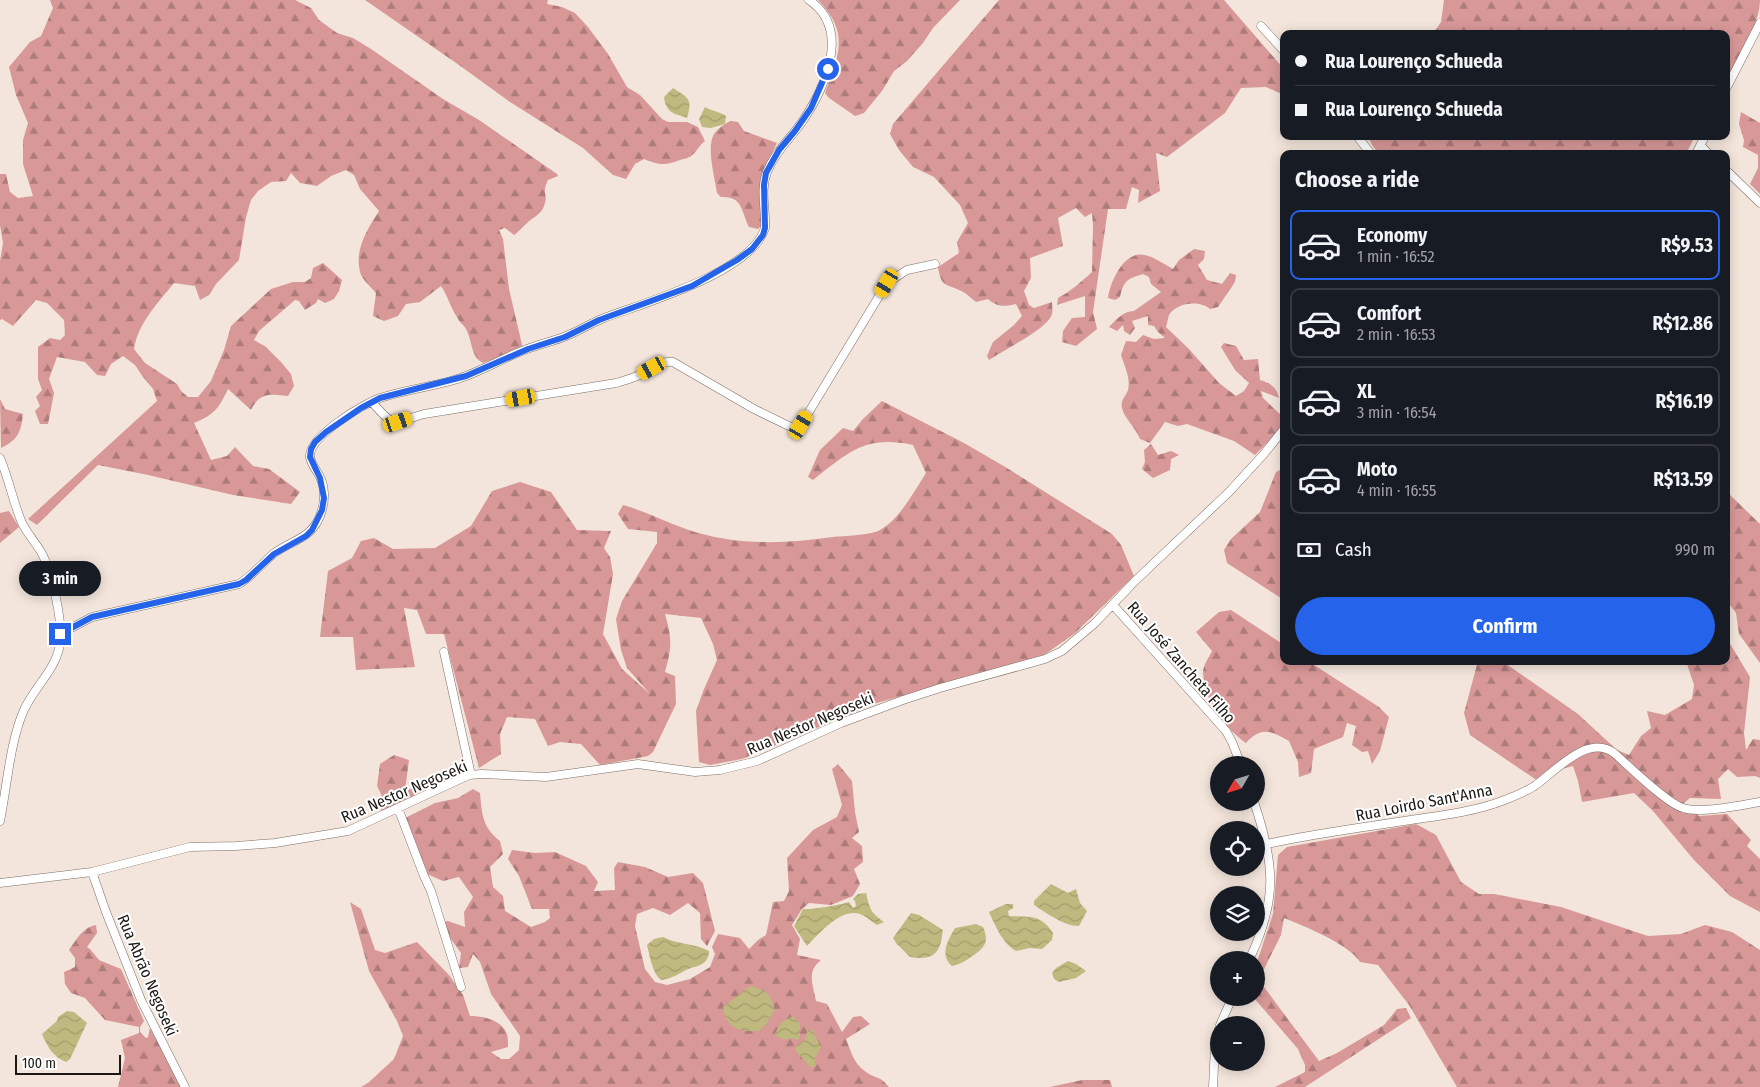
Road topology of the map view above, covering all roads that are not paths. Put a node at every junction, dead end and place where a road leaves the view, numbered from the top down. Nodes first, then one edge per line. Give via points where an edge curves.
1 (809, 0) edge
2 (1760, 23) edge
3 (1261, 26) dead end
4 (1280, 47) edge
5 (1730, 80) edge
6 (1360, 140) edge
7 (1703, 140) edge
8 (1700, 146) junction
9 (1368, 150) edge
10 (1698, 150) edge
11 (1704, 150) edge
12 (1730, 174) edge
13 (1760, 203) edge
14 (935, 264) dead end
15 (372, 402) junction
16 (1280, 434) edge
17 (0, 458) edge
18 (1113, 604) junction
19 (60, 634) junction
20 (444, 652) dead end
21 (1237, 756) edge
22 (471, 775) junction
23 (1760, 802) edge
24 (398, 808) junction
25 (1257, 811) edge
26 (0, 821) edge
27 (1267, 844) junction
28 (92, 872) junction
29 (0, 883) edge
30 (1254, 951) edge
31 (461, 987) dead end
32 (1214, 1071) edge
33 (185, 1087) edge
34 (1213, 1087) edge

1 - 15 street via 823,13 831,28 832,56 811,108 766,173 765,228 752,249 692,286 599,320 466,376
2 - 5 street
3 - 4 street
6 - 9 street
7 - 8 street
8 - 10 street
8 - 11 street
12 - 13 street
14 - 15 street via 907,270 887,283 798,427 793,428 754,409 668,361 616,383 424,414 398,422 387,419
15 - 19 street via 326,432 311,449 310,457 320,478 324,498 318,520 306,536 274,554 239,584 92,617
16 - 18 street, Rua Nestor Negoseki via 1229,492
17 - 19 street via 22,523 41,551 48,570
18 - 21 street, Rua José Zancheta Filho via 1226,731
18 - 22 street, Rua Nestor Negoseki via 1078,639 1045,659 895,703 744,765 696,772 638,764 546,777
19 - 26 street via 53,664 24,709
20 - 22 street
22 - 24 street, Rua Nestor Negoseki
23 - 27 street, Rua Loirdo Sant'Anna via 1705,810 1684,809 1614,753 1599,747 1577,753 1527,790 1499,803
24 - 28 street, Rua Nestor Negoseki via 348,831 329,835 256,845 190,847
24 - 31 street via 432,891
25 - 27 street
27 - 30 street via 1270,867 1268,910
28 - 29 street, Rua Nestor Negoseki
28 - 33 street, Rua Abrão Negoseki via 141,1000
32 - 34 street

